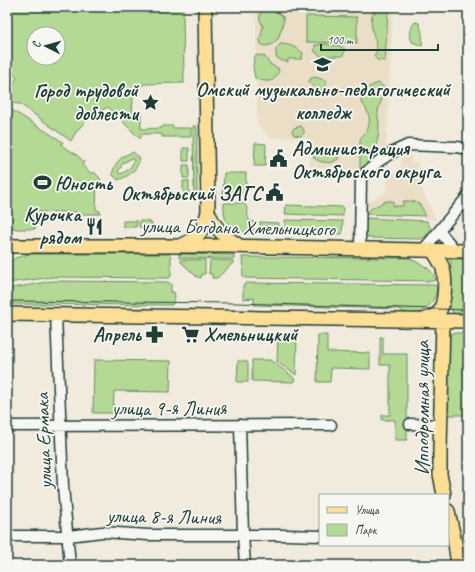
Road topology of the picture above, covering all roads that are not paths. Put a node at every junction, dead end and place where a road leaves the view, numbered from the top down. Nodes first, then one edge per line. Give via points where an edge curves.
1 (205, 7) edge
2 (468, 149) edge
3 (468, 196) edge
4 (208, 212) junction
5 (439, 231) junction
6 (12, 246) edge
7 (180, 246) junction
8 (241, 247) junction
9 (360, 248) junction
10 (428, 250) junction
11 (462, 251) edge
12 (7, 255) edge
13 (7, 314) edge
14 (56, 315) junction
15 (424, 320) junction
16 (442, 320) junction
17 (468, 321) edge
18 (410, 424) dead end
19 (240, 425) junction
20 (331, 425) dead end
21 (440, 425) junction
22 (7, 426) edge
23 (61, 426) junction
24 (444, 494) edge
25 (449, 519) edge
26 (243, 535) junction
27 (7, 536) edge
28 (68, 536) junction
29 (319, 536) edge
30 (452, 543) edge
31 (70, 565) edge
32 (245, 565) edge
33 (458, 565) edge

1 - 4 main road
2 - 9 street via 408,145 393,152 361,177
3 - 5 street
4 - 7 main road via 198,235
4 - 8 main road via 221,234
5 - 10 street
5 - 11 street
6 - 7 main road, улица Богдана Хмельницкого
6 - 12 main road
7 - 8 main road, улица Богдана Хмельницкого
8 - 9 main road, улица Богдана Хмельницкого
9 - 10 main road, улица Богдана Хмельницкого
10 - 11 main road, улица Богдана Хмельницкого
10 - 15 main road via 442,267 443,297 438,312
13 - 14 main road
14 - 15 main road
14 - 23 street, улица Ермака
15 - 16 main road
16 - 17 main road
16 - 21 main road, Ипподромная улица
18 - 21 street
19 - 20 street, улица 9-я Линия
19 - 23 street, улица 9-я Линия
19 - 26 street
21 - 24 main road, Ипподромная улица via 440,474
22 - 23 street, улица 9-я Линия
23 - 28 street, улица Ермака via 62,486
25 - 30 main road
26 - 28 street, улица 8-я Линия via 148,535 102,532
26 - 29 street, улица 8-я Линия
26 - 32 street
27 - 28 street, улица 8-я Линия
28 - 31 street, улица Ермака
30 - 33 main road

